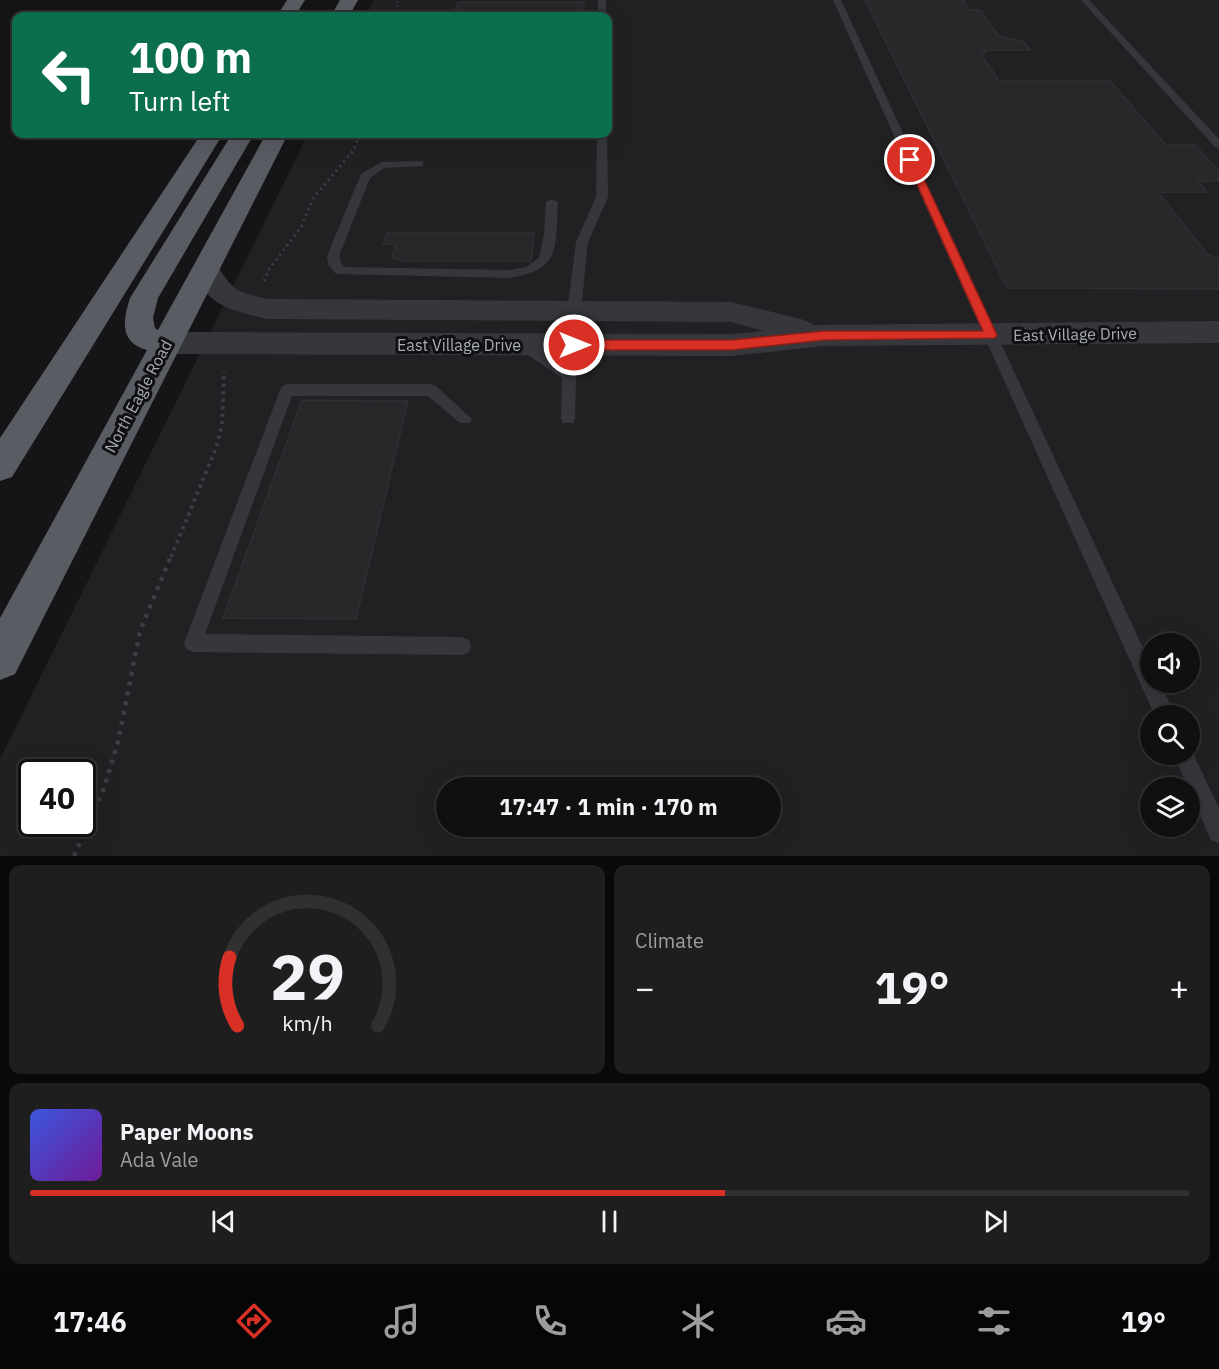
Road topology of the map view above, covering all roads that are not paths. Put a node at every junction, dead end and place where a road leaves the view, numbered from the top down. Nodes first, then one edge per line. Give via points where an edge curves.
1 (837, 0) edge
2 (1085, 0) edge
3 (209, 138) edge
4 (241, 138) edge
5 (275, 138) edge
6 (602, 138) edge
7 (1219, 145) edge
8 (419, 164) dead end
9 (552, 202) dead end
10 (206, 269) junction
11 (574, 311) junction
12 (1219, 332) edge
13 (824, 335) junction
14 (991, 335) junction
15 (166, 343) junction
16 (524, 345) junction
17 (574, 345) junction
18 (465, 418) dead end
19 (568, 418) dead end
20 (0, 467) edge
21 (462, 646) dead end
22 (0, 659) edge
23 (1160, 705) edge
24 (1188, 765) edge
25 (1219, 832) edge

1 - 14 lane
2 - 7 lane
3 - 20 highway
4 - 15 highway via 144,298 138,318 141,333
5 - 10 highway, North Eagle Road
6 - 11 lane via 602,197 582,242
8 - 9 lane via 382,165 365,176 333,256 340,271 510,274 529,270 547,256
10 - 11 street, East Village Drive via 219,292 230,300 267,309
10 - 15 highway, North Eagle Road
11 - 13 street, East Village Drive via 730,312
11 - 17 lane
12 - 14 street, East Village Drive
13 - 14 street, East Village Drive
13 - 17 street, East Village Drive via 732,345
14 - 23 lane
15 - 16 street, East Village Drive
15 - 22 highway, North Eagle Road
16 - 17 street, East Village Drive
16 - 19 lane via 569,376
18 - 21 lane via 431,390 287,390 193,643
24 - 25 lane

